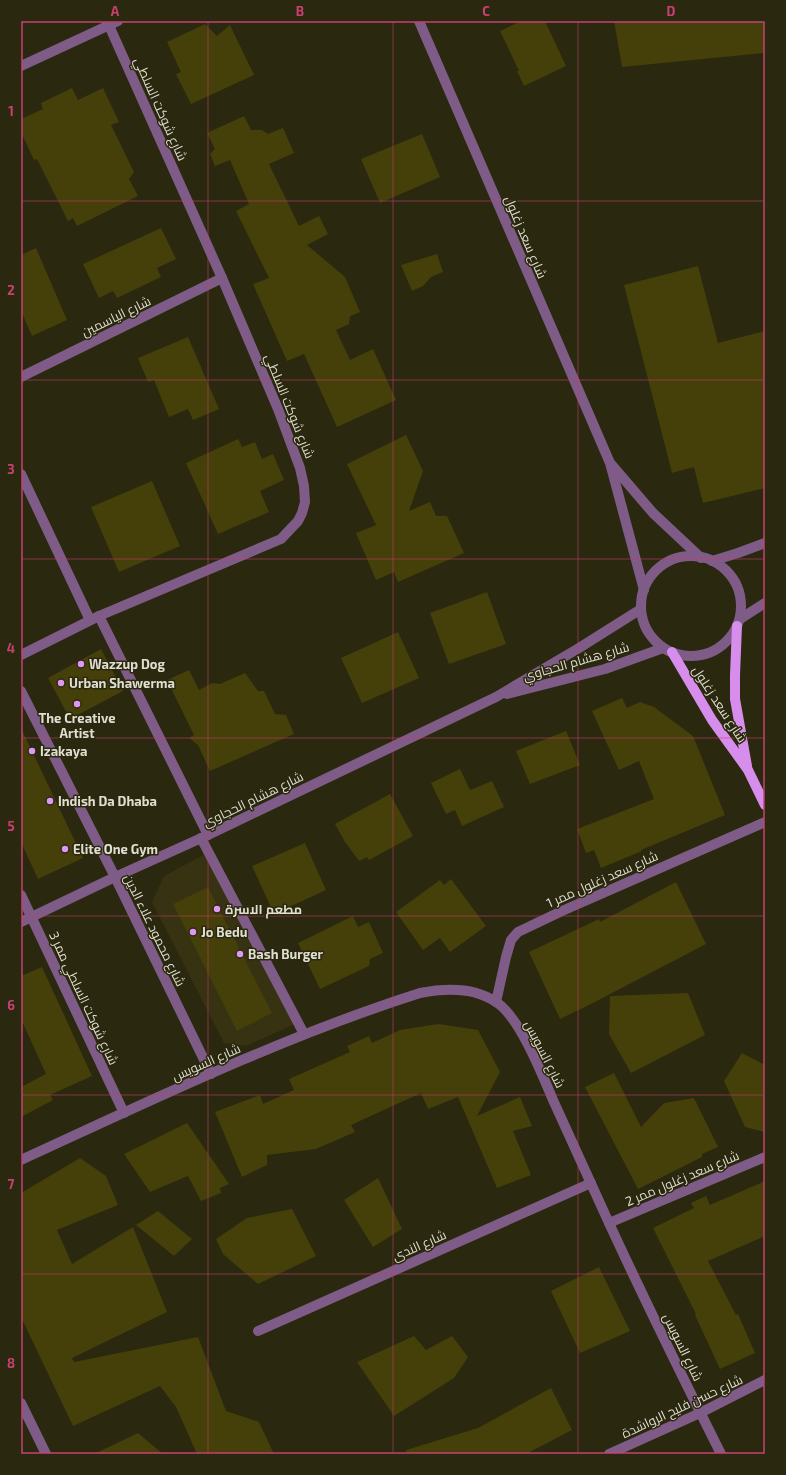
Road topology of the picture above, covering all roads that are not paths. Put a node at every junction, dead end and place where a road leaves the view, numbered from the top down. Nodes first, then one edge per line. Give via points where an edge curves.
1 (419, 21) edge
2 (111, 22) edge
3 (21, 66) edge
4 (222, 278) junction
5 (21, 376) edge
6 (610, 463) junction
7 (21, 474) edge
8 (765, 543) edge
9 (701, 558) junction
10 (712, 561) junction
11 (644, 590) junction
12 (765, 603) edge
13 (641, 609) junction
14 (95, 618) junction
15 (738, 623) junction
16 (668, 650) junction
17 (21, 655) edge
18 (21, 691) edge
19 (496, 697) junction
20 (748, 770) junction
21 (765, 805) edge
22 (765, 822) edge
23 (205, 836) junction
24 (115, 877) junction
25 (21, 895) edge
26 (31, 918) junction
27 (21, 922) edge
28 (496, 1002) junction
29 (304, 1034) junction
30 (211, 1074) junction
31 (124, 1113) junction
32 (765, 1157) edge
33 (21, 1160) edge
34 (591, 1183) junction
35 (609, 1223) junction
36 (258, 1331) dead end
37 (765, 1380) edge
38 (21, 1403) edge
39 (700, 1413) junction
40 (46, 1454) edge
41 (609, 1454) edge
42 (721, 1454) edge

1 - 6 street, شارع سعد زغلول
2 - 3 street
2 - 4 street, شارع شوكت السلطي
4 - 5 street, شارع الياسمين
4 - 14 street, شارع شوكت السلطي via 278,409 300,468 305,502 302,513 281,539
6 - 9 street, شارع سعد زغلول via 653,513
6 - 11 street, شارع سعد زغلول
7 - 14 street
8 - 10 street
9 - 10 street
9 - 11 street via 687,556 660,567 650,577
10 - 15 street via 726,571 736,585 741,602
11 - 13 street
12 - 15 street
13 - 16 street via 648,631
13 - 19 street, شارع هشام الحجاوي
14 - 17 street, شارع شوكت السلطي
14 - 23 street
15 - 16 street via 729,639 717,650 687,656
15 - 20 main road, شارع سعد زغلول via 735,699
16 - 19 street, شارع هشام الحجاوي
16 - 20 main road, شارع سعد زغلول via 712,720
18 - 24 street, شارع محمود علاء الدين
19 - 23 street, شارع هشام الحجاوي
20 - 21 main road, شارع سعد زغلول
22 - 28 street, شارع سعد زغلول ممر 1 via 518,932 511,940
23 - 24 street, شارع هشام الحجاوي
23 - 29 street
24 - 26 street, شارع هشام الحجاوي
24 - 30 street, شارع محمود علاء الدين
25 - 26 street, شارع شوكت السلطي ممر 3
26 - 27 street, شارع هشام الحجاوي
26 - 31 street, شارع شوكت السلطي ممر 3
28 - 29 street, شارع السويس via 476,993 454,989 435,990
28 - 34 street, شارع السويس via 506,1010 528,1046
29 - 30 street, شارع السويس
30 - 31 street, شارع السويس
31 - 33 street, شارع السويس
32 - 35 street, شارع سعد زغلول ممر 2
34 - 35 street, شارع السويس
34 - 36 street, شارع الندى
35 - 39 street, شارع السويس
37 - 39 street, شارع حسن فليح الرواشدة
38 - 40 street
39 - 41 street, شارع حسن فليح الرواشدة
39 - 42 street, شارع السويس

